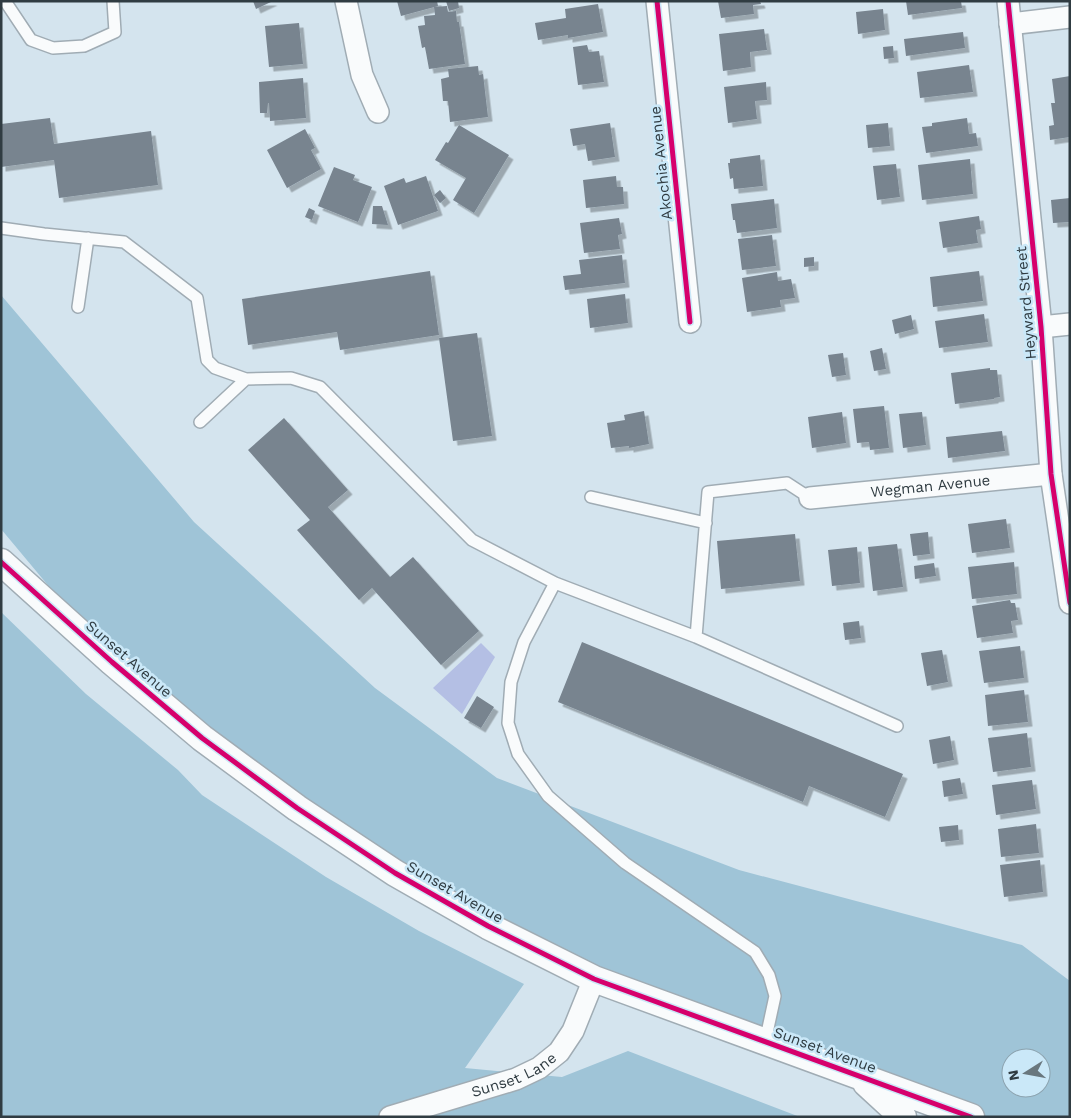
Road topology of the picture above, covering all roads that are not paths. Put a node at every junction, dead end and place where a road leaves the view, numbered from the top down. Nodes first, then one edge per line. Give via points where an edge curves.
1 (5, 1) edge
2 (113, 1) edge
3 (346, 1) edge
4 (657, 1) edge
5 (1008, 1) edge
6 (1070, 18) edge
7 (1010, 24) junction
8 (378, 112) dead end
9 (1, 228) edge
10 (88, 238) junction
11 (78, 307) dead end
12 (690, 322) dead end
13 (1070, 324) edge
14 (1041, 327) junction
15 (246, 379) junction
16 (200, 422) dead end
17 (1051, 474) junction
18 (591, 497) dead end
19 (810, 498) joint
20 (706, 523) junction
21 (1, 562) edge
22 (555, 583) junction
23 (1070, 602) edge
24 (696, 637) junction
25 (897, 726) dead end
26 (594, 979) junction
27 (765, 1042) junction
28 (858, 1075) junction
29 (390, 1117) edge
30 (902, 1117) edge
31 (971, 1117) edge

1 - 2 lane via 30,40 53,48 84,46 115,32
3 - 8 street via 362,75
4 - 12 street, Akochia Avenue
5 - 7 street, Heyward Street
6 - 7 street
7 - 14 street, Heyward Street
9 - 10 lane
10 - 11 lane
10 - 15 lane via 124,242 197,298 208,360 215,368
13 - 14 street
14 - 17 street, Heyward Street
15 - 16 lane
15 - 22 lane via 291,378 320,387 472,540
17 - 19 street, Wegman Avenue
17 - 23 street, Heyward Street
18 - 20 lane
19 - 20 lane via 787,483 708,492
20 - 24 lane
21 - 26 street, Sunset Avenue via 194,732 297,808 404,878 488,926
22 - 24 lane
22 - 27 lane via 524,642 511,682 508,722 518,754 548,796 625,863 754,952 769,975 775,996
24 - 25 lane
26 - 27 street, Sunset Avenue
26 - 29 street, Sunset Lane via 573,1031 559,1052 539,1068 516,1079
27 - 28 street, Sunset Avenue
28 - 30 street
28 - 31 street, Sunset Avenue

